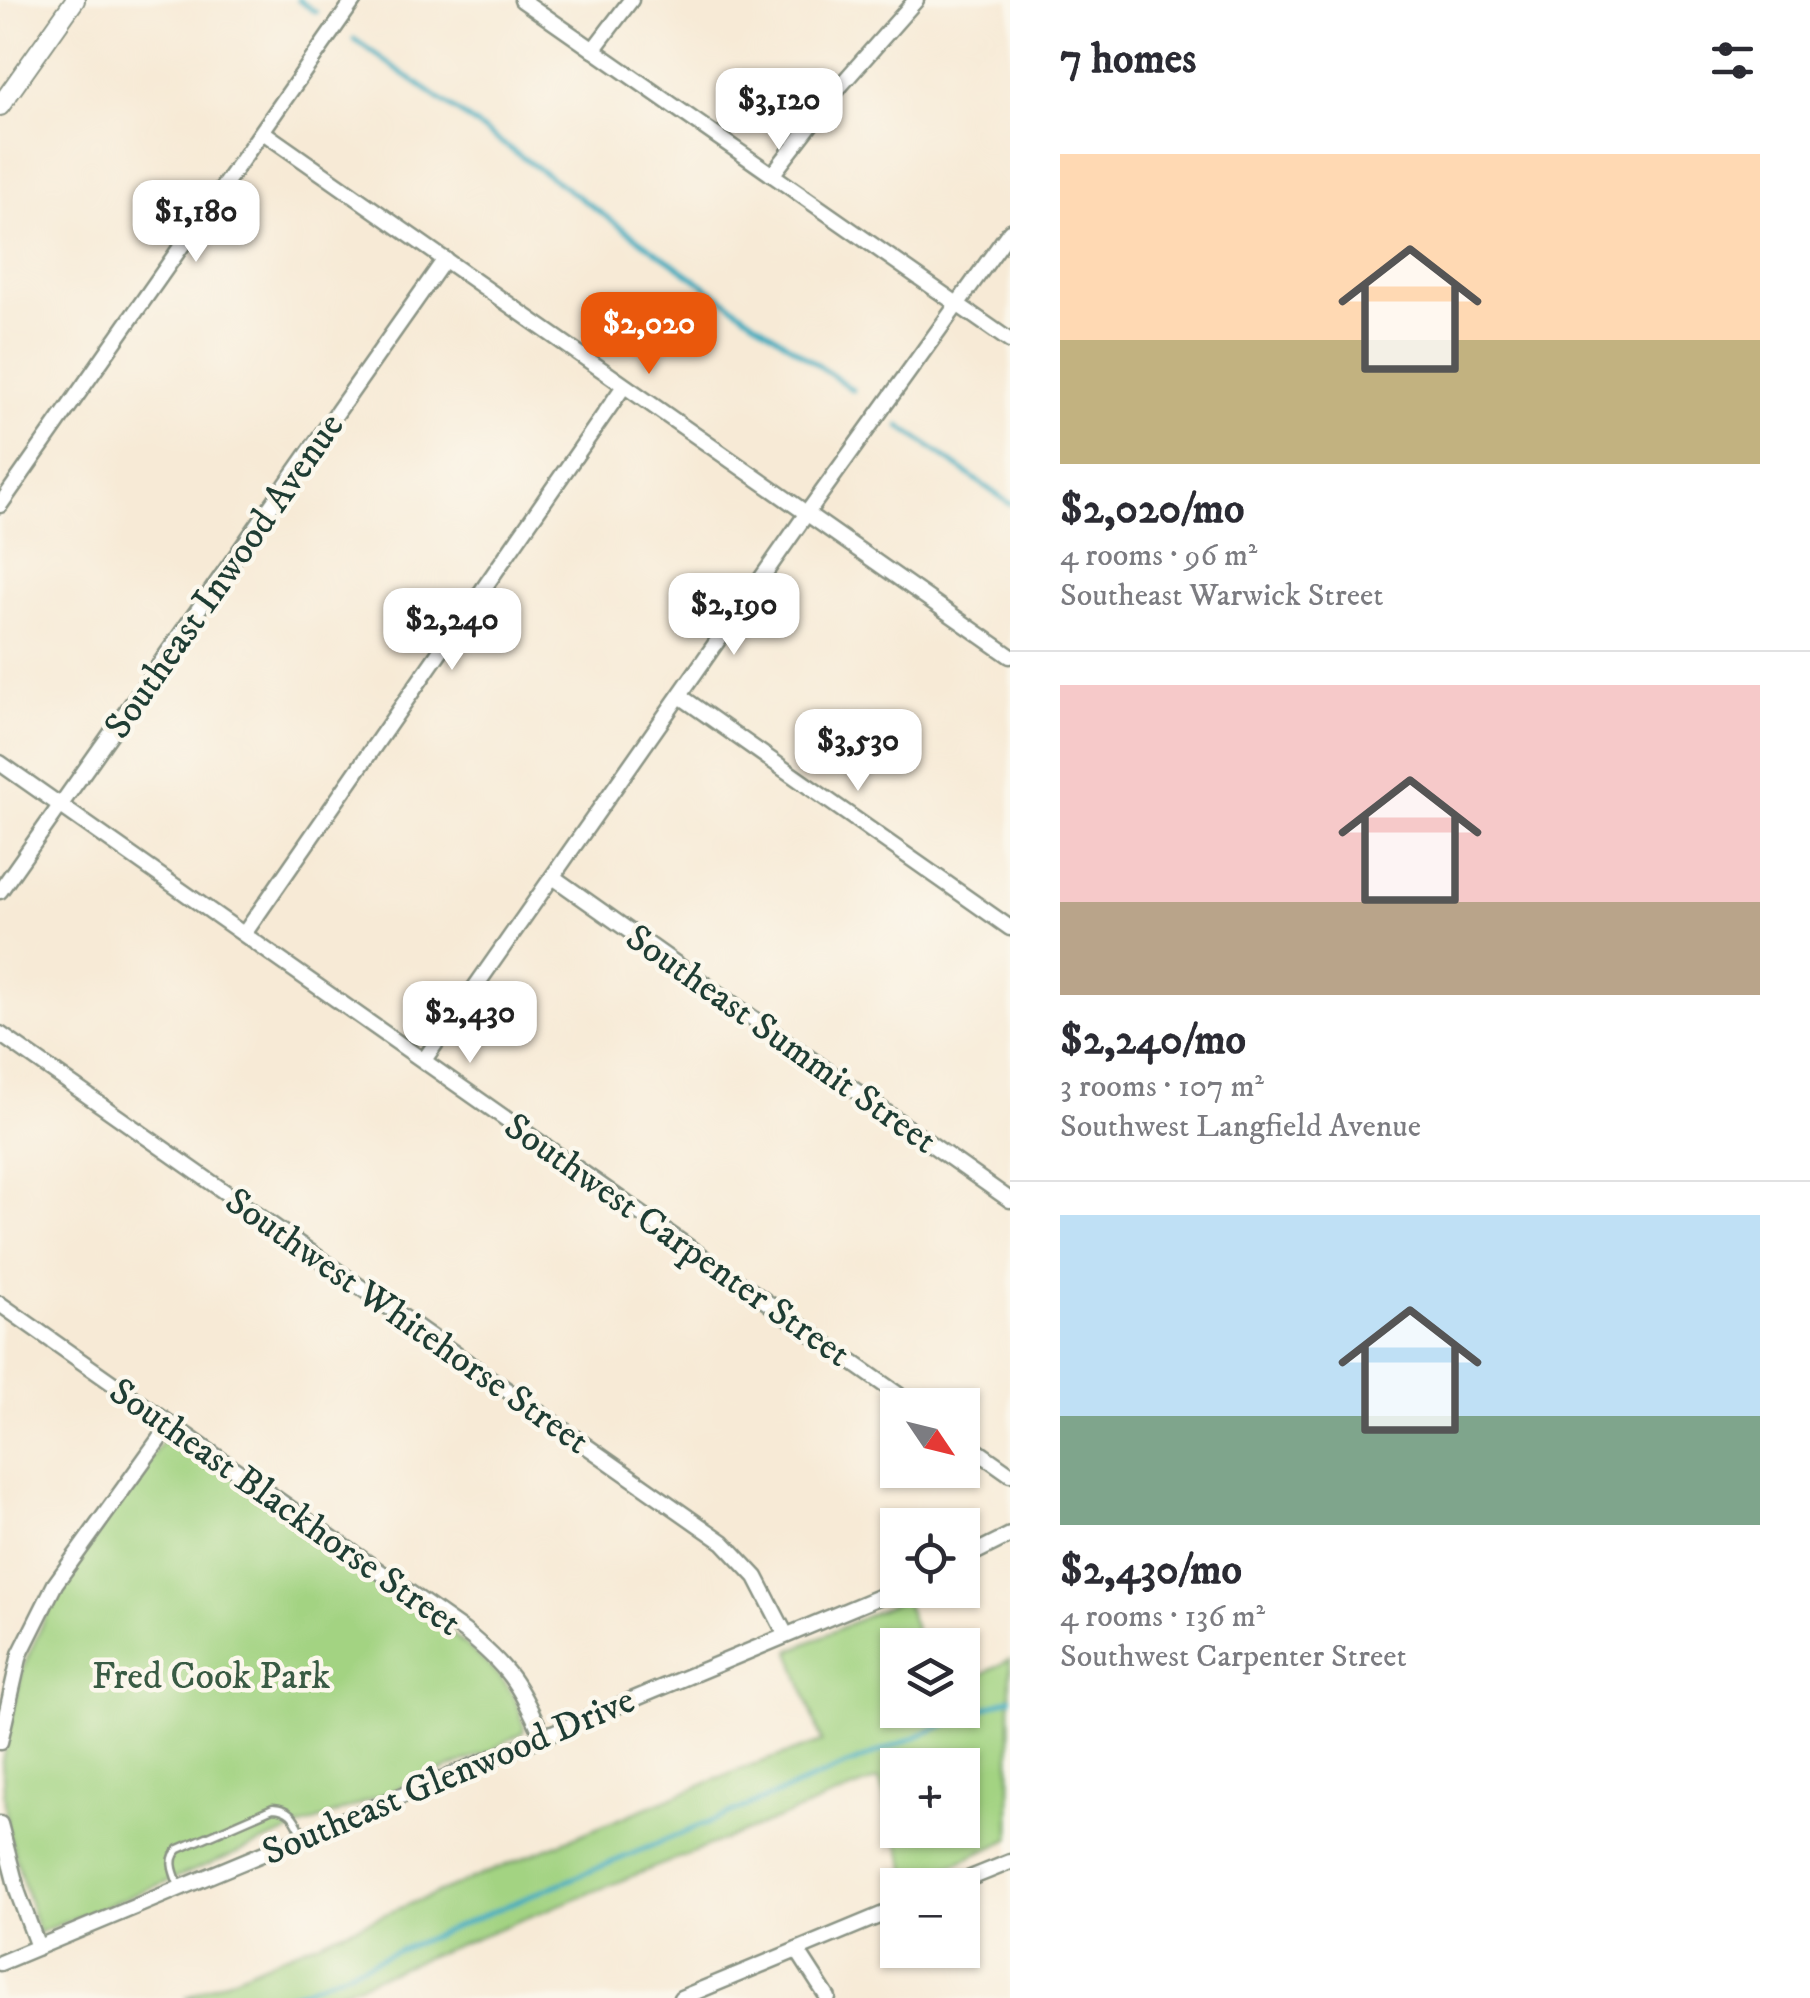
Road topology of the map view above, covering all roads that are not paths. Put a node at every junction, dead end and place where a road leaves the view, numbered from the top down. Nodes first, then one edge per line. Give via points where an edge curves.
1 (75, 0) edge
2 (354, 0) edge
3 (522, 0) edge
4 (631, 0) edge
5 (916, 0) edge
6 (594, 50) junction
7 (0, 106) edge
8 (263, 132) junction
9 (772, 175) junction
10 (1010, 231) edge
11 (445, 259) junction
12 (956, 304) junction
13 (1010, 342) edge
14 (624, 386) junction
15 (0, 504) edge
16 (808, 513) junction
17 (1010, 656) edge
18 (680, 696) junction
19 (0, 764) edge
20 (60, 806) junction
21 (553, 876) junction
22 (0, 891) edge
23 (1010, 928) edge
24 (244, 934) junction
25 (0, 1034) edge
26 (424, 1060) junction
27 (1010, 1200) edge
28 (0, 1304) edge
29 (889, 1388) edge
30 (170, 1424) junction
31 (980, 1453) edge
32 (1010, 1474) edge
33 (1010, 1535) edge
34 (980, 1551) edge
35 (880, 1596) edge
36 (786, 1634) junction
37 (542, 1735) junction
38 (0, 1742) edge
39 (0, 1824) edge
40 (303, 1836) junction
41 (1010, 1862) edge
42 (980, 1874) edge
43 (180, 1888) junction
44 (880, 1915) edge
45 (38, 1948) junction
46 (797, 1950) junction
47 (0, 1963) edge
48 (681, 1998) edge
49 (828, 1998) edge

1 - 7 street
2 - 8 street
3 - 6 street
4 - 6 street
5 - 9 street
6 - 9 street
8 - 11 street
8 - 15 street
9 - 12 street
10 - 12 street
11 - 14 street
11 - 20 street, Southeast Inwood Avenue
12 - 13 street
12 - 16 street
14 - 16 street
14 - 24 street
16 - 17 street
16 - 18 street
18 - 21 street
18 - 23 street
19 - 20 street, Southwest Carpenter Street
20 - 22 street, Southeast Inwood Avenue
20 - 24 street, Southwest Carpenter Street
21 - 26 street
21 - 27 street, Southeast Summit Street
24 - 26 street, Southwest Carpenter Street
25 - 36 street, Southwest Whitehorse Street via 723,1542 756,1577
26 - 29 street, Southwest Carpenter Street
28 - 30 street, Southeast Blackhorse Street
30 - 37 street, Southeast Blackhorse Street via 502,1662
30 - 38 street via 55,1584 20,1654
31 - 32 street
33 - 34 street
35 - 36 street, Southeast Glenwood Drive
36 - 37 street, Southeast Glenwood Drive
37 - 40 street, Southeast Glenwood Drive
39 - 45 street
40 - 43 street, Southeast Glenwood Drive
40 - 43 lane via 286,1808 273,1808 174,1852
41 - 42 street
43 - 45 street, Southeast Glenwood Drive
44 - 46 street
45 - 47 street, Southeast Glenwood Drive
46 - 48 street
46 - 49 street

